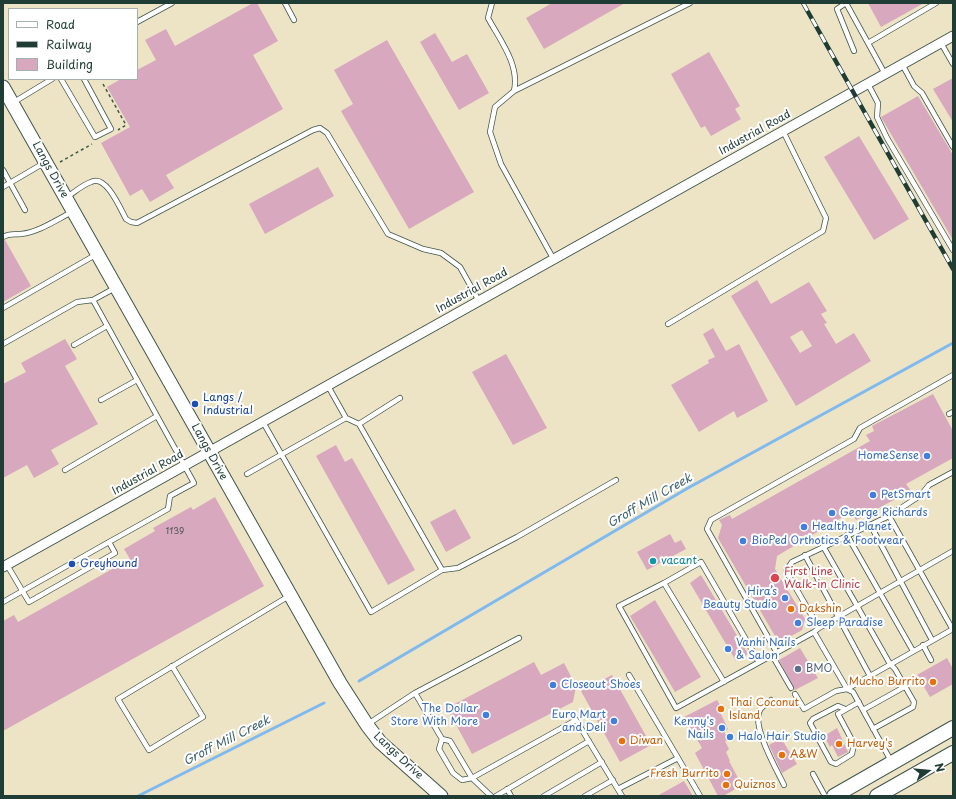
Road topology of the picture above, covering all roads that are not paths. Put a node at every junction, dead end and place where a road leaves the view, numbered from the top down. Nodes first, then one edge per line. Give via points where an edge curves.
1 (172, 3) edge
2 (285, 3) edge
3 (492, 3) edge
4 (690, 3) edge
5 (846, 3) edge
6 (936, 3) edge
7 (294, 20) dead end
8 (138, 21) edge
9 (953, 36) edge
10 (868, 43) junction
11 (941, 43) junction
12 (854, 51) dead end
13 (902, 64) junction
14 (953, 64) edge
15 (885, 74) junction
16 (50, 80) edge
17 (62, 80) edge
18 (85, 80) edge
19 (868, 84) junction
20 (3, 87) edge
21 (514, 91) junction
22 (12, 104) junction
23 (783, 131) junction
24 (953, 147) edge
25 (45, 162) junction
26 (3, 170) edge
27 (10, 183) junction
28 (3, 187) edge
29 (66, 198) junction
30 (25, 210) dead end
31 (73, 211) junction
32 (3, 237) edge
33 (953, 250) edge
34 (97, 254) junction
35 (554, 260) junction
36 (116, 287) junction
37 (93, 300) junction
38 (479, 301) junction
39 (3, 308) edge
40 (668, 324) dead end
41 (107, 326) junction
42 (3, 344) edge
43 (74, 345) dead end
44 (953, 375) edge
45 (137, 380) junction
46 (328, 386) junction
47 (400, 398) dead end
48 (101, 400) dead end
49 (157, 416) junction
50 (346, 418) junction
51 (263, 422) junction
52 (358, 424) junction
53 (209, 452) junction
54 (281, 454) junction
55 (185, 466) junction
56 (65, 470) dead end
57 (953, 472) edge
58 (247, 474) dead end
59 (616, 480) dead end
60 (889, 516) junction
61 (870, 526) junction
62 (847, 535) junction
63 (109, 542) junction
64 (823, 546) junction
65 (953, 551) edge
66 (805, 555) junction
67 (5, 566) edge
68 (442, 570) junction
69 (919, 570) junction
70 (900, 581) junction
71 (664, 583) junction
72 (22, 591) junction
73 (880, 593) junction
74 (290, 595) junction
75 (3, 602) edge
76 (857, 606) junction
77 (838, 617) junction
78 (819, 628) junction
79 (953, 629) edge
80 (814, 632) junction
81 (519, 638) dead end
82 (932, 640) junction
83 (923, 646) junction
84 (913, 651) junction
85 (774, 654) junction
86 (932, 660) dead end
87 (759, 662) junction
88 (890, 664) junction
89 (172, 666) junction
90 (629, 676) dead end
91 (870, 676) junction
92 (724, 682) junction
93 (906, 686) junction
94 (791, 688) dead end
95 (847, 689) junction
96 (415, 693) junction
97 (795, 694) dead end
98 (771, 700) dead end
99 (859, 702) junction
100 (845, 710) junction
101 (864, 710) junction
102 (367, 725) junction
103 (873, 728) junction
104 (953, 728) edge
105 (442, 739) junction
106 (589, 741) junction
107 (953, 753) edge
108 (678, 758) junction
109 (602, 762) junction
110 (892, 763) junction
111 (813, 774) dead end
112 (472, 778) junction
113 (613, 780) junction
114 (784, 785) dead end
115 (507, 789) junction
116 (618, 790) junction
117 (441, 796) edge
118 (491, 796) edge
119 (496, 796) edge
120 (511, 796) edge
121 (544, 796) edge
122 (585, 796) edge
123 (622, 796) edge
124 (700, 796) edge
125 (825, 796) edge
126 (834, 796) edge
127 (879, 796) edge

1 - 8 lane
2 - 7 lane
3 - 21 lane via 488,18 512,62 516,80
4 - 21 lane
5 - 10 lane
5 - 12 lane via 837,10
6 - 10 lane
9 - 11 street, Industrial Road
10 - 15 lane
11 - 13 street, Industrial Road
11 - 14 lane
13 - 15 street, Industrial Road
13 - 24 lane
15 - 19 street, Industrial Road
16 - 22 lane
17 - 18 lane via 95,137 111,129
19 - 23 street, Industrial Road
19 - 33 lane via 878,103 876,117
20 - 22 street, Langs Drive
21 - 35 lane via 495,107 490,132 501,164
22 - 25 street, Langs Drive
23 - 35 street, Industrial Road
23 - 40 lane via 826,218 822,231
25 - 27 lane
25 - 29 street, Langs Drive
26 - 27 lane
27 - 28 lane
27 - 30 lane
29 - 31 street, Langs Drive
29 - 38 lane via 92,181 101,182 109,188 126,219 137,223 306,133 320,128 327,133 388,234 423,249 441,253 460,267
31 - 32 lane via 46,226 21,234 10,233
31 - 34 street, Langs Drive
34 - 36 street, Langs Drive
34 - 39 lane
35 - 38 street, Industrial Road
36 - 37 lane
36 - 53 street, Langs Drive
37 - 41 lane
37 - 42 lane via 77,302
38 - 46 street, Industrial Road
41 - 43 lane
41 - 45 lane
44 - 85 lane via 860,428 854,439 711,520 707,529
45 - 48 lane
45 - 49 lane
46 - 50 lane
46 - 51 street, Industrial Road
47 - 52 lane
49 - 55 lane
49 - 56 lane
50 - 52 lane
50 - 54 lane
51 - 53 street, Industrial Road
51 - 54 lane
52 - 68 lane
53 - 55 street, Industrial Road
53 - 74 street, Langs Drive
54 - 58 lane
54 - 68 lane via 371,612
55 - 63 lane via 194,483 170,496 168,509
55 - 67 street, Industrial Road
57 - 60 lane via 929,485 921,495
59 - 68 lane via 458,568
60 - 61 lane
60 - 69 lane
61 - 62 lane
61 - 70 lane
62 - 64 lane
62 - 73 lane
63 - 72 lane
63 - 72 lane via 115,553 29,602
64 - 66 lane
64 - 76 lane
65 - 69 lane
66 - 77 lane
66 - 78 lane via 792,562 786,571
67 - 72 lane
69 - 70 lane
69 - 79 lane
70 - 73 lane
70 - 82 lane
71 - 87 lane via 701,562
71 - 92 lane
71 - 92 lane via 619,606 676,708
72 - 75 lane
73 - 76 lane
73 - 84 lane
74 - 89 lane
74 - 102 street, Langs Drive
76 - 77 lane
76 - 88 lane
77 - 78 lane
77 - 91 lane
78 - 80 lane
79 - 82 lane
80 - 85 lane
80 - 95 lane
81 - 96 lane
82 - 83 lane
83 - 84 lane
83 - 86 lane
84 - 88 lane
85 - 87 lane
85 - 94 lane
87 - 92 lane
88 - 91 lane
88 - 93 lane
89 - 89 lane via 118,700 149,750 203,717
90 - 108 lane
91 - 95 lane
93 - 101 lane
93 - 103 lane via 914,702 912,707
95 - 97 lane via 836,691 804,709
95 - 99 lane via 853,692
96 - 102 lane
96 - 105 lane
98 - 114 lane via 760,709 758,716 764,744
99 - 100 lane
99 - 101 lane
100 - 100 lane via 838,706 810,723 831,762 836,764 852,754 854,744 838,714
101 - 103 lane
102 - 117 street, Langs Drive via 380,742
103 - 110 lane
104 - 110 main road
105 - 112 lane via 450,741
105 - 112 lane via 440,749 453,773 462,780
106 - 109 lane
106 - 112 lane via 576,720
106 - 115 lane
107 - 127 main road
108 - 116 lane
108 - 124 lane
109 - 113 lane
109 - 121 lane
110 - 126 main road
111 - 125 lane
112 - 118 lane
113 - 116 lane
113 - 122 lane
115 - 119 lane
115 - 120 lane
116 - 123 lane

